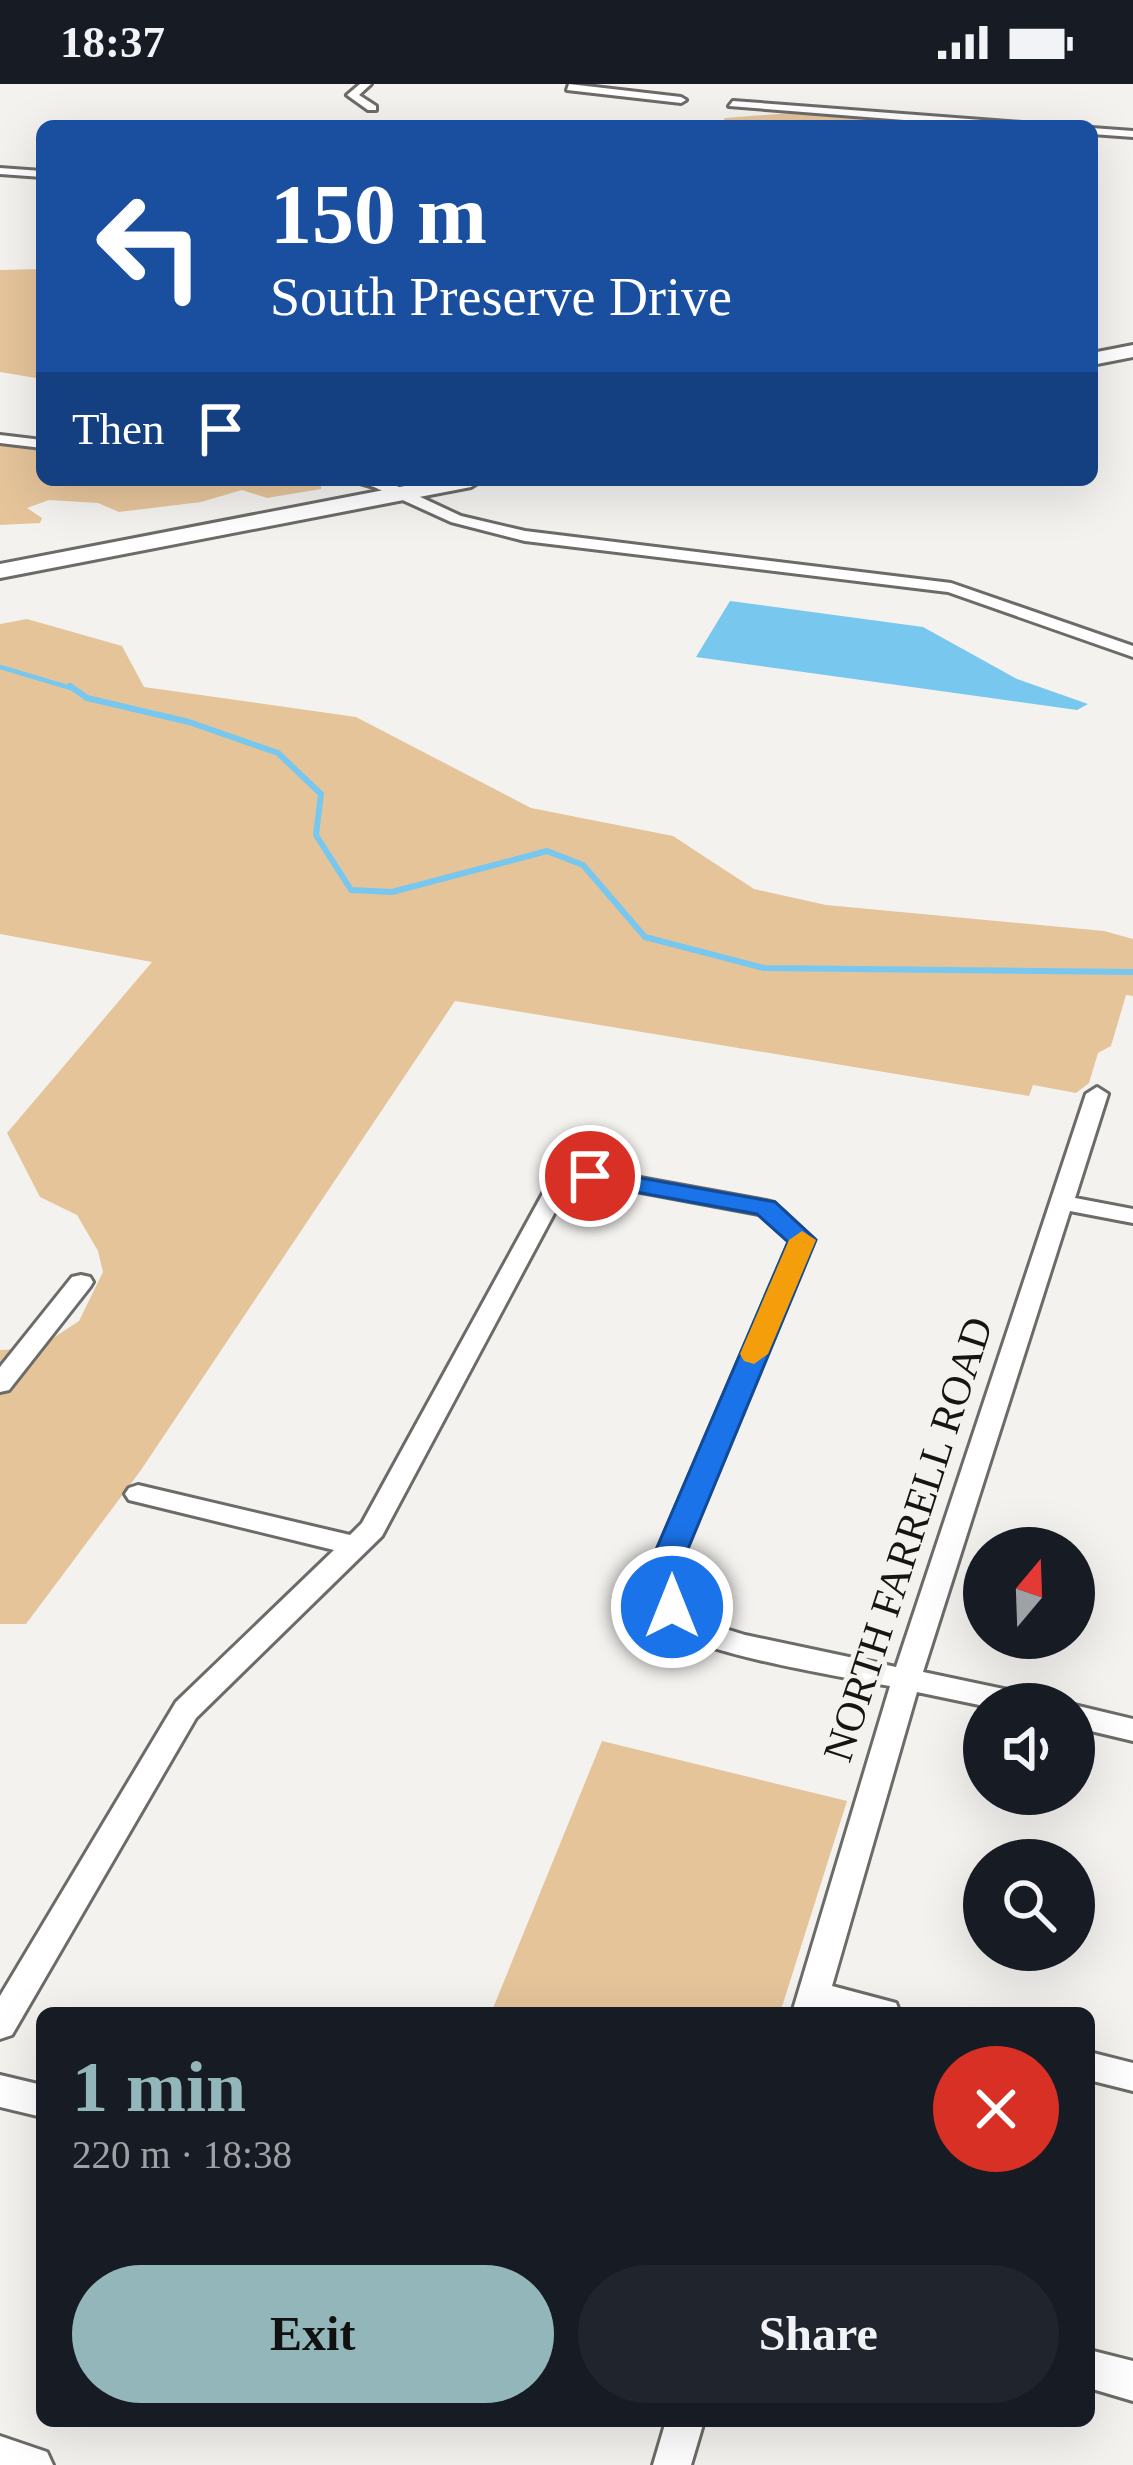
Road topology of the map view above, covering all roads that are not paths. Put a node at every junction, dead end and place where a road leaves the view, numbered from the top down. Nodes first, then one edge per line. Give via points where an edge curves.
1 (366, 84) edge
2 (575, 84) edge
3 (681, 100) dead end
4 (733, 104) dead end
5 (372, 108) dead end
6 (943, 120) edge
7 (1098, 131) edge
8 (1133, 134) edge
9 (0, 172) edge
10 (36, 174) edge
11 (1133, 351) edge
12 (1098, 358) edge
13 (0, 440) edge
14 (36, 443) edge
15 (378, 486) edge
16 (440, 486) edge
17 (403, 493) junction
18 (0, 571) edge
19 (1133, 652) edge
20 (1097, 1094) dead end
21 (1063, 1203) junction
22 (1133, 1216) edge
23 (81, 1282) dead end
24 (0, 1384) edge
25 (138, 1494) dead end
26 (356, 1546) junction
27 (907, 1677) junction
28 (963, 1690) edge
29 (1095, 1721) edge
30 (1133, 1730) edge
31 (811, 2004) edge
32 (0, 2025) edge
33 (1095, 2068) edge
34 (1133, 2077) edge
35 (0, 2091) edge
36 (36, 2100) edge
37 (1095, 2371) edge
38 (1133, 2381) edge
39 (683, 2427) edge
40 (0, 2455) edge
41 (34, 2465) edge
42 (672, 2465) edge

1 - 5 street via 352,95
2 - 3 street
4 - 6 street
7 - 8 street
9 - 10 street
11 - 12 main road
13 - 14 street
15 - 17 street
16 - 17 main road
17 - 18 main road
17 - 19 street via 456,519 525,536 952,588
20 - 21 street, NORTH FARRELL ROAD
21 - 22 street
21 - 27 street, NORTH FARRELL ROAD
23 - 24 street
25 - 26 street
26 - 27 street via 555,1191 590,1176 766,1208 802,1240 662,1573 672,1607 690,1628 744,1645
26 - 32 street via 186,1710
27 - 28 street
27 - 31 street, NORTH FARRELL ROAD
29 - 30 street
33 - 34 street
35 - 36 street
37 - 38 street
39 - 42 street
40 - 41 street

